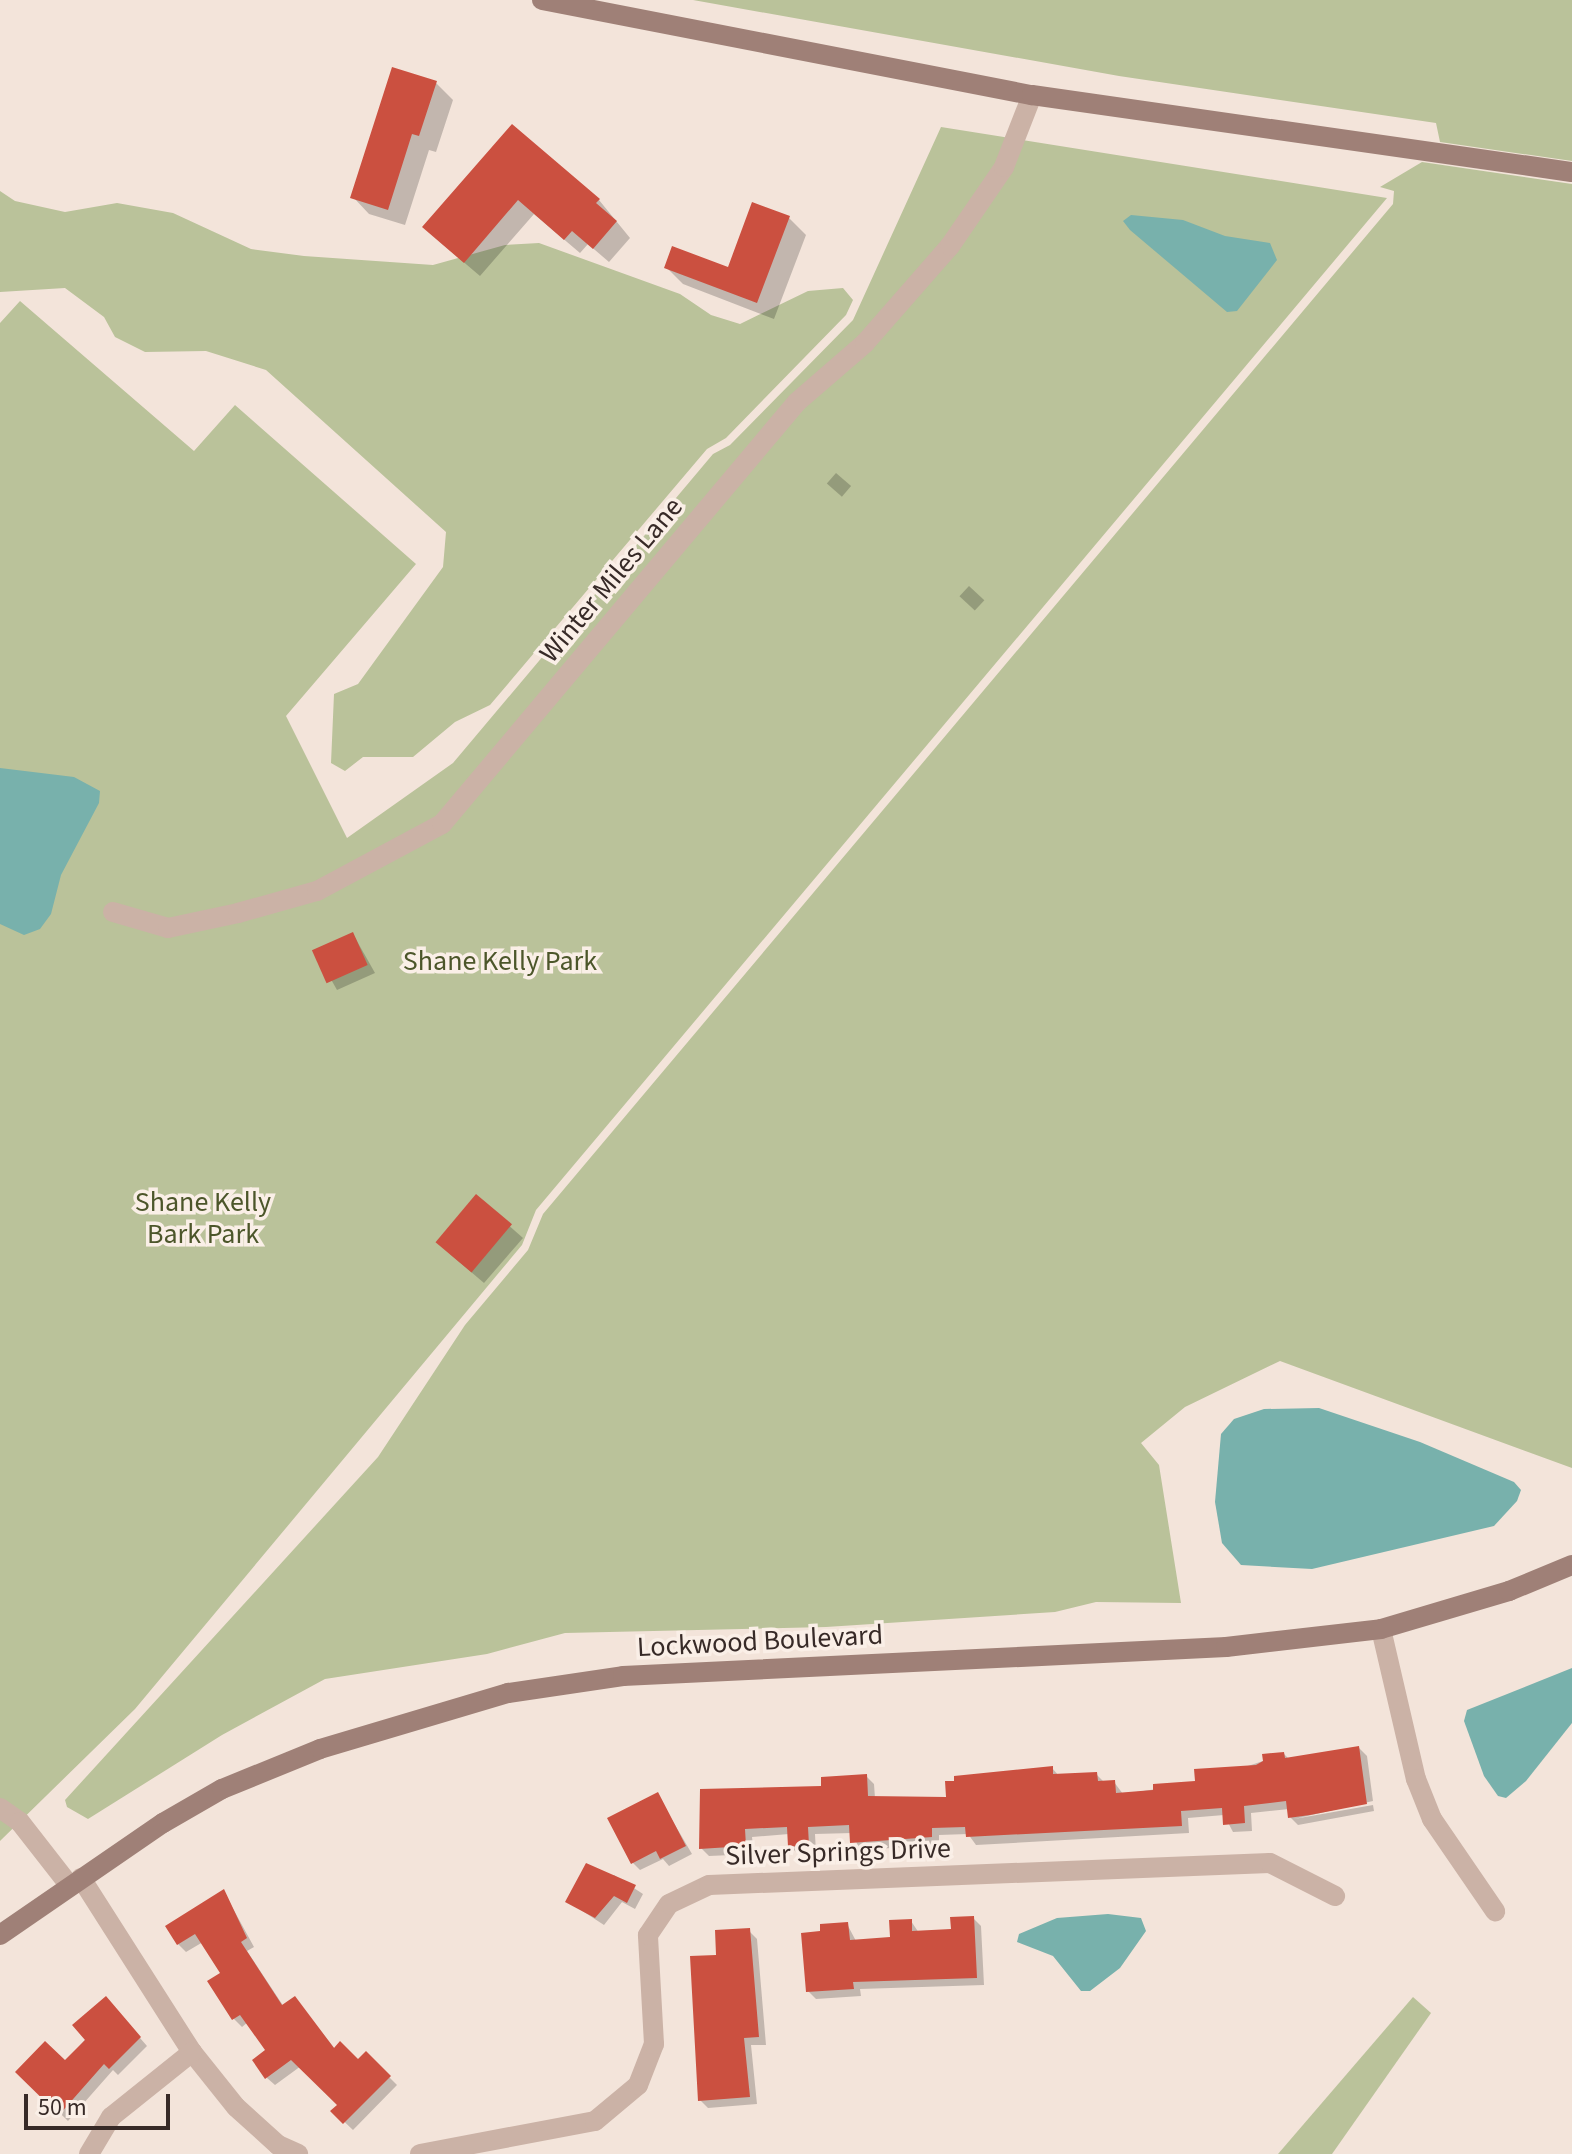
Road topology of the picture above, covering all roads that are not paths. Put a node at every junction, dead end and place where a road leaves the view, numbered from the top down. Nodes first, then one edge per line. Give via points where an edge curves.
1 (542, 0) edge
2 (1032, 95) junction
3 (1572, 172) edge
4 (113, 912) dead end
5 (1572, 1565) edge
6 (1381, 1629) junction
7 (0, 1808) edge
8 (75, 1882) junction
9 (1335, 1896) dead end
10 (1495, 1911) dead end
11 (0, 1935) edge
12 (192, 2052) junction
13 (468, 2151) edge
14 (89, 2154) edge
15 (298, 2154) edge
16 (420, 2154) edge

1 - 2 street
2 - 3 street
2 - 4 street, Winter Miles Lane via 1004,167 950,246 865,343 788,412 442,824 317,891 238,913 168,928
5 - 6 street, Lockwood Boulevard via 1509,1591
6 - 8 street, Lockwood Boulevard via 1226,1647 623,1676 508,1693 320,1749 222,1789
6 - 10 street via 1427,1806
7 - 8 street via 20,1822
8 - 11 street, Lockwood Boulevard
8 - 12 street
9 - 13 street, Silver Springs Drive via 1270,1863 709,1885 669,1904 648,1935 654,2044 638,2085 595,2121
12 - 14 street via 111,2117
12 - 15 street via 236,2107 278,2145
13 - 16 street, Silver Springs Drive

